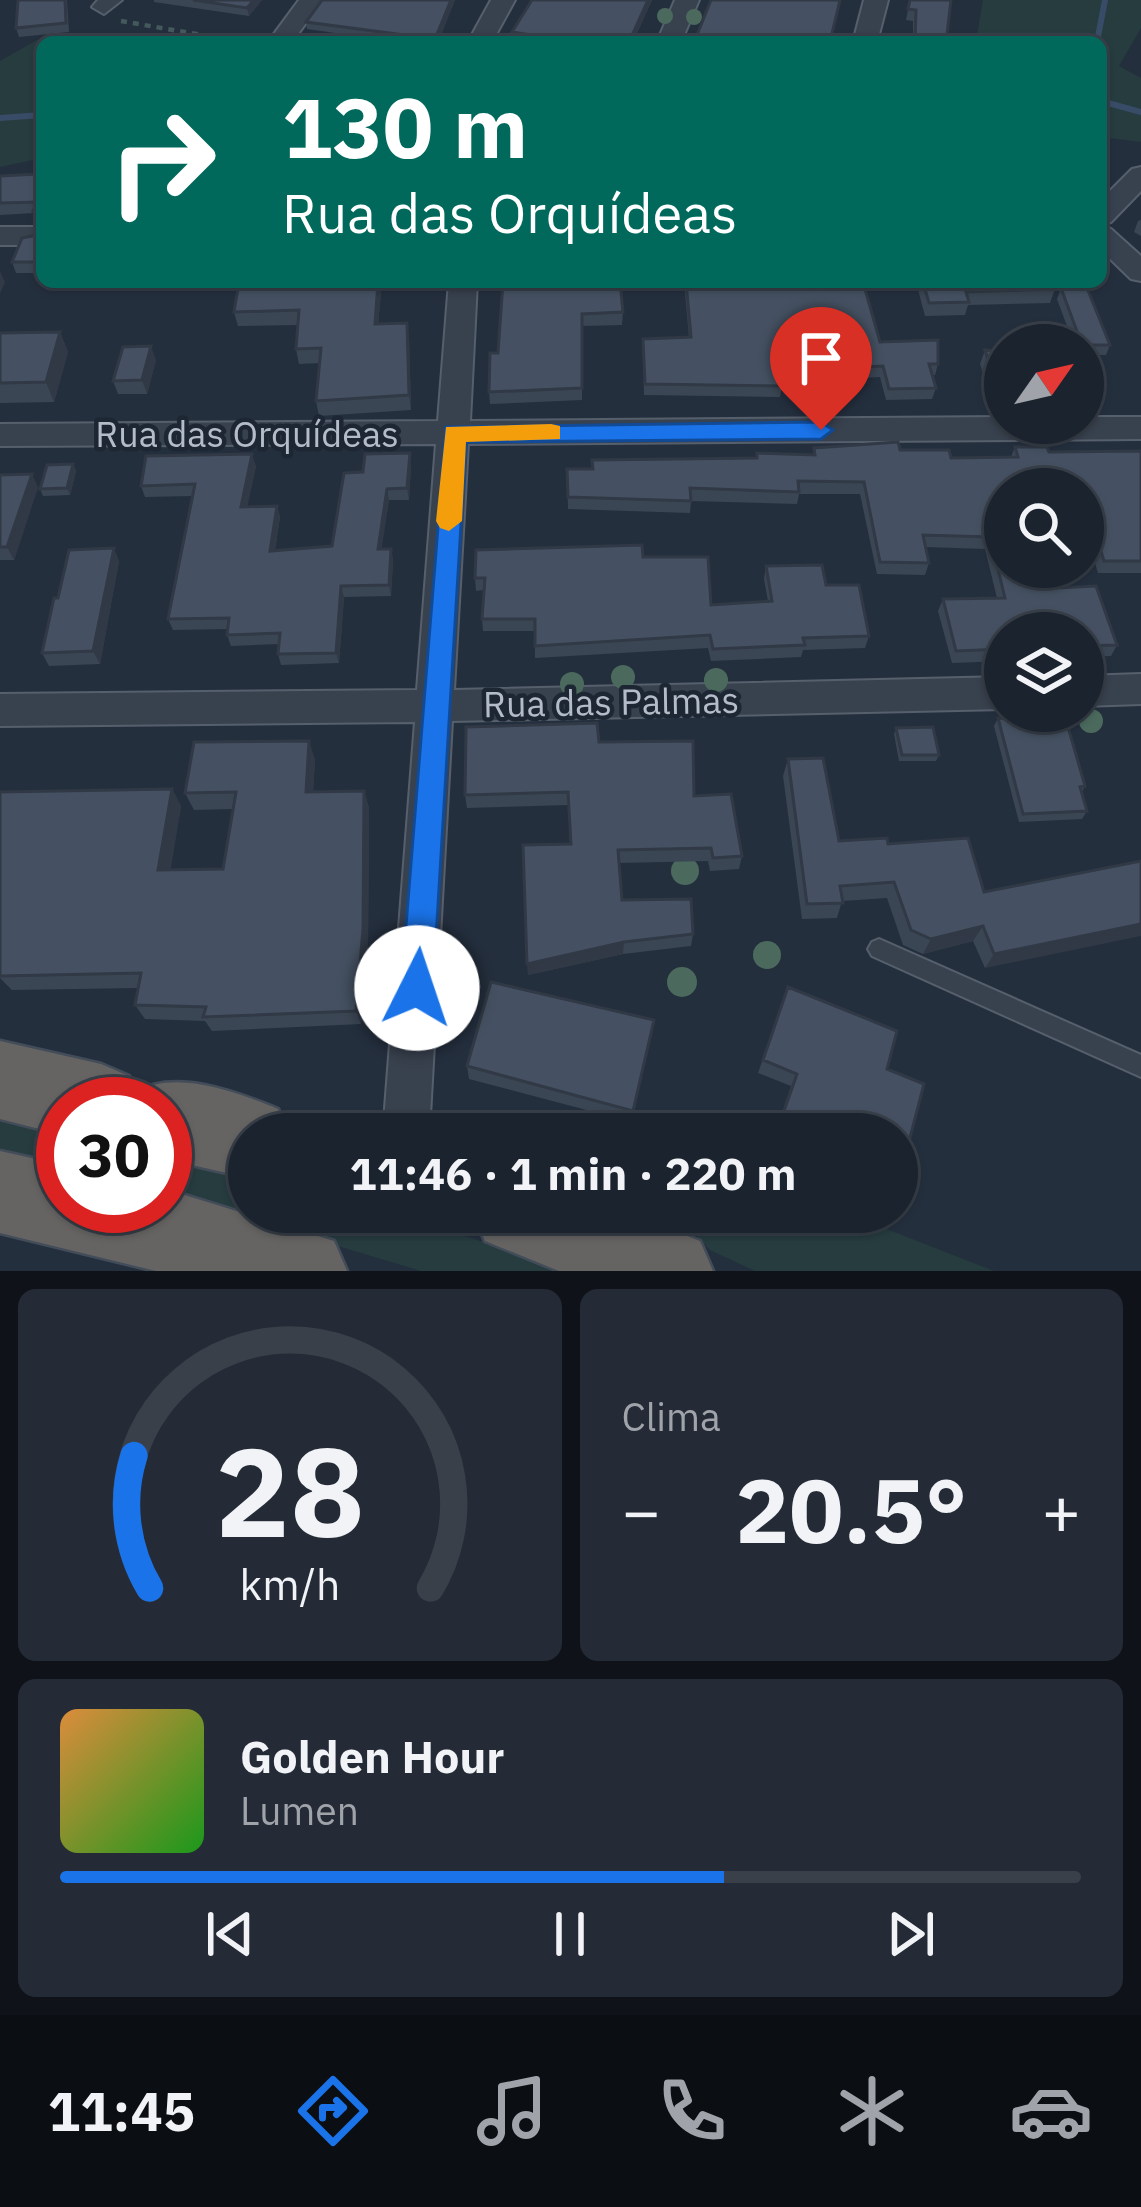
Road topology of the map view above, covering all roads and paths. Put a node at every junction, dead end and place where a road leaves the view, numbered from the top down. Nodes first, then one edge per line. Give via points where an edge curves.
1 (310, 0) edge
2 (503, 0) edge
3 (687, 0) edge
4 (876, 0) edge
5 (107, 3) edge
6 (208, 36) edge
7 (284, 36) edge
8 (483, 36) edge
9 (672, 36) edge
10 (867, 36) edge
11 (1141, 175) edge
12 (1107, 210) edge
13 (0, 236) edge
14 (36, 236) edge
15 (1107, 241) edge
16 (1141, 272) edge
17 (463, 288) edge
18 (1141, 428) edge
19 (454, 433) junction
20 (0, 435) edge
21 (1141, 689) edge
22 (1104, 690) edge
23 (984, 693) edge
24 (437, 706) junction
25 (0, 710) edge
26 (879, 949) dead end
27 (1141, 1066) edge
28 (0, 1081) edge
29 (36, 1089) edge
30 (408, 1113) edge
31 (192, 1125) edge
32 (228, 1133) edge
33 (0, 1192) edge
34 (570, 1233) edge
35 (304, 1271) edge
36 (670, 1271) edge

1 - 7 street
2 - 8 street
3 - 9 street
4 - 10 street
5 - 6 path via 110,19
11 - 12 street
13 - 14 street
15 - 16 street
17 - 19 street
18 - 19 street, Rua das Orquídeas
19 - 20 street, Rua das Orquídeas
19 - 24 street
21 - 22 street
23 - 24 street, Rua das Palmas
24 - 25 street, Rua das Palmas
24 - 30 street
26 - 27 lane
28 - 29 highway
31 - 32 highway
33 - 35 highway
34 - 36 highway

